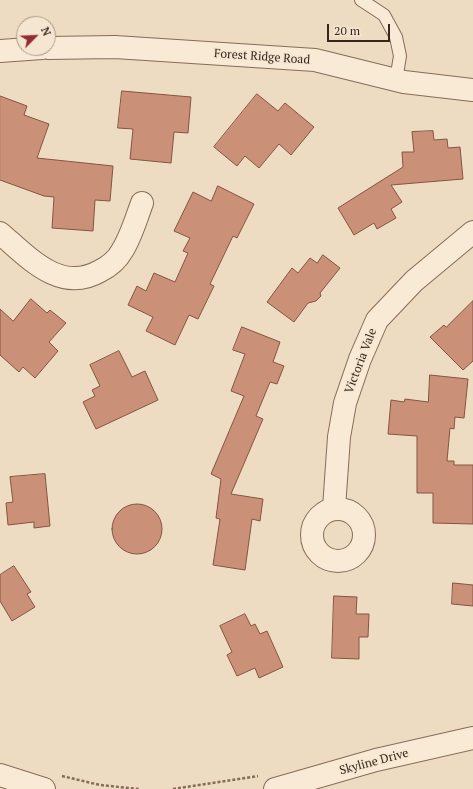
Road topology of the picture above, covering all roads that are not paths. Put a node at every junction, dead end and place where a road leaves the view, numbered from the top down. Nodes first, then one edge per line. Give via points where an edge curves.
1 (361, 0) edge
2 (56, 48) edge
3 (16, 50) edge
4 (0, 51) edge
5 (396, 80) junction
6 (473, 90) edge
7 (142, 203) dead end
8 (473, 232) edge
9 (0, 233) edge
10 (334, 508) dead end
11 (473, 738) edge
12 (0, 775) edge
13 (44, 789) edge
14 (275, 789) edge

1 - 5 lane via 384,15 396,37 400,56
2 - 5 street, Forest Ridge Road via 115,47 315,60
3 - 4 street
5 - 6 street, Forest Ridge Road
7 - 9 street via 122,252 106,268 84,278 63,278 53,274
8 - 10 street, Victoria Vale via 414,281 377,320 360,359 346,403 339,438
11 - 14 street, Skyline Drive via 376,760
12 - 13 street

